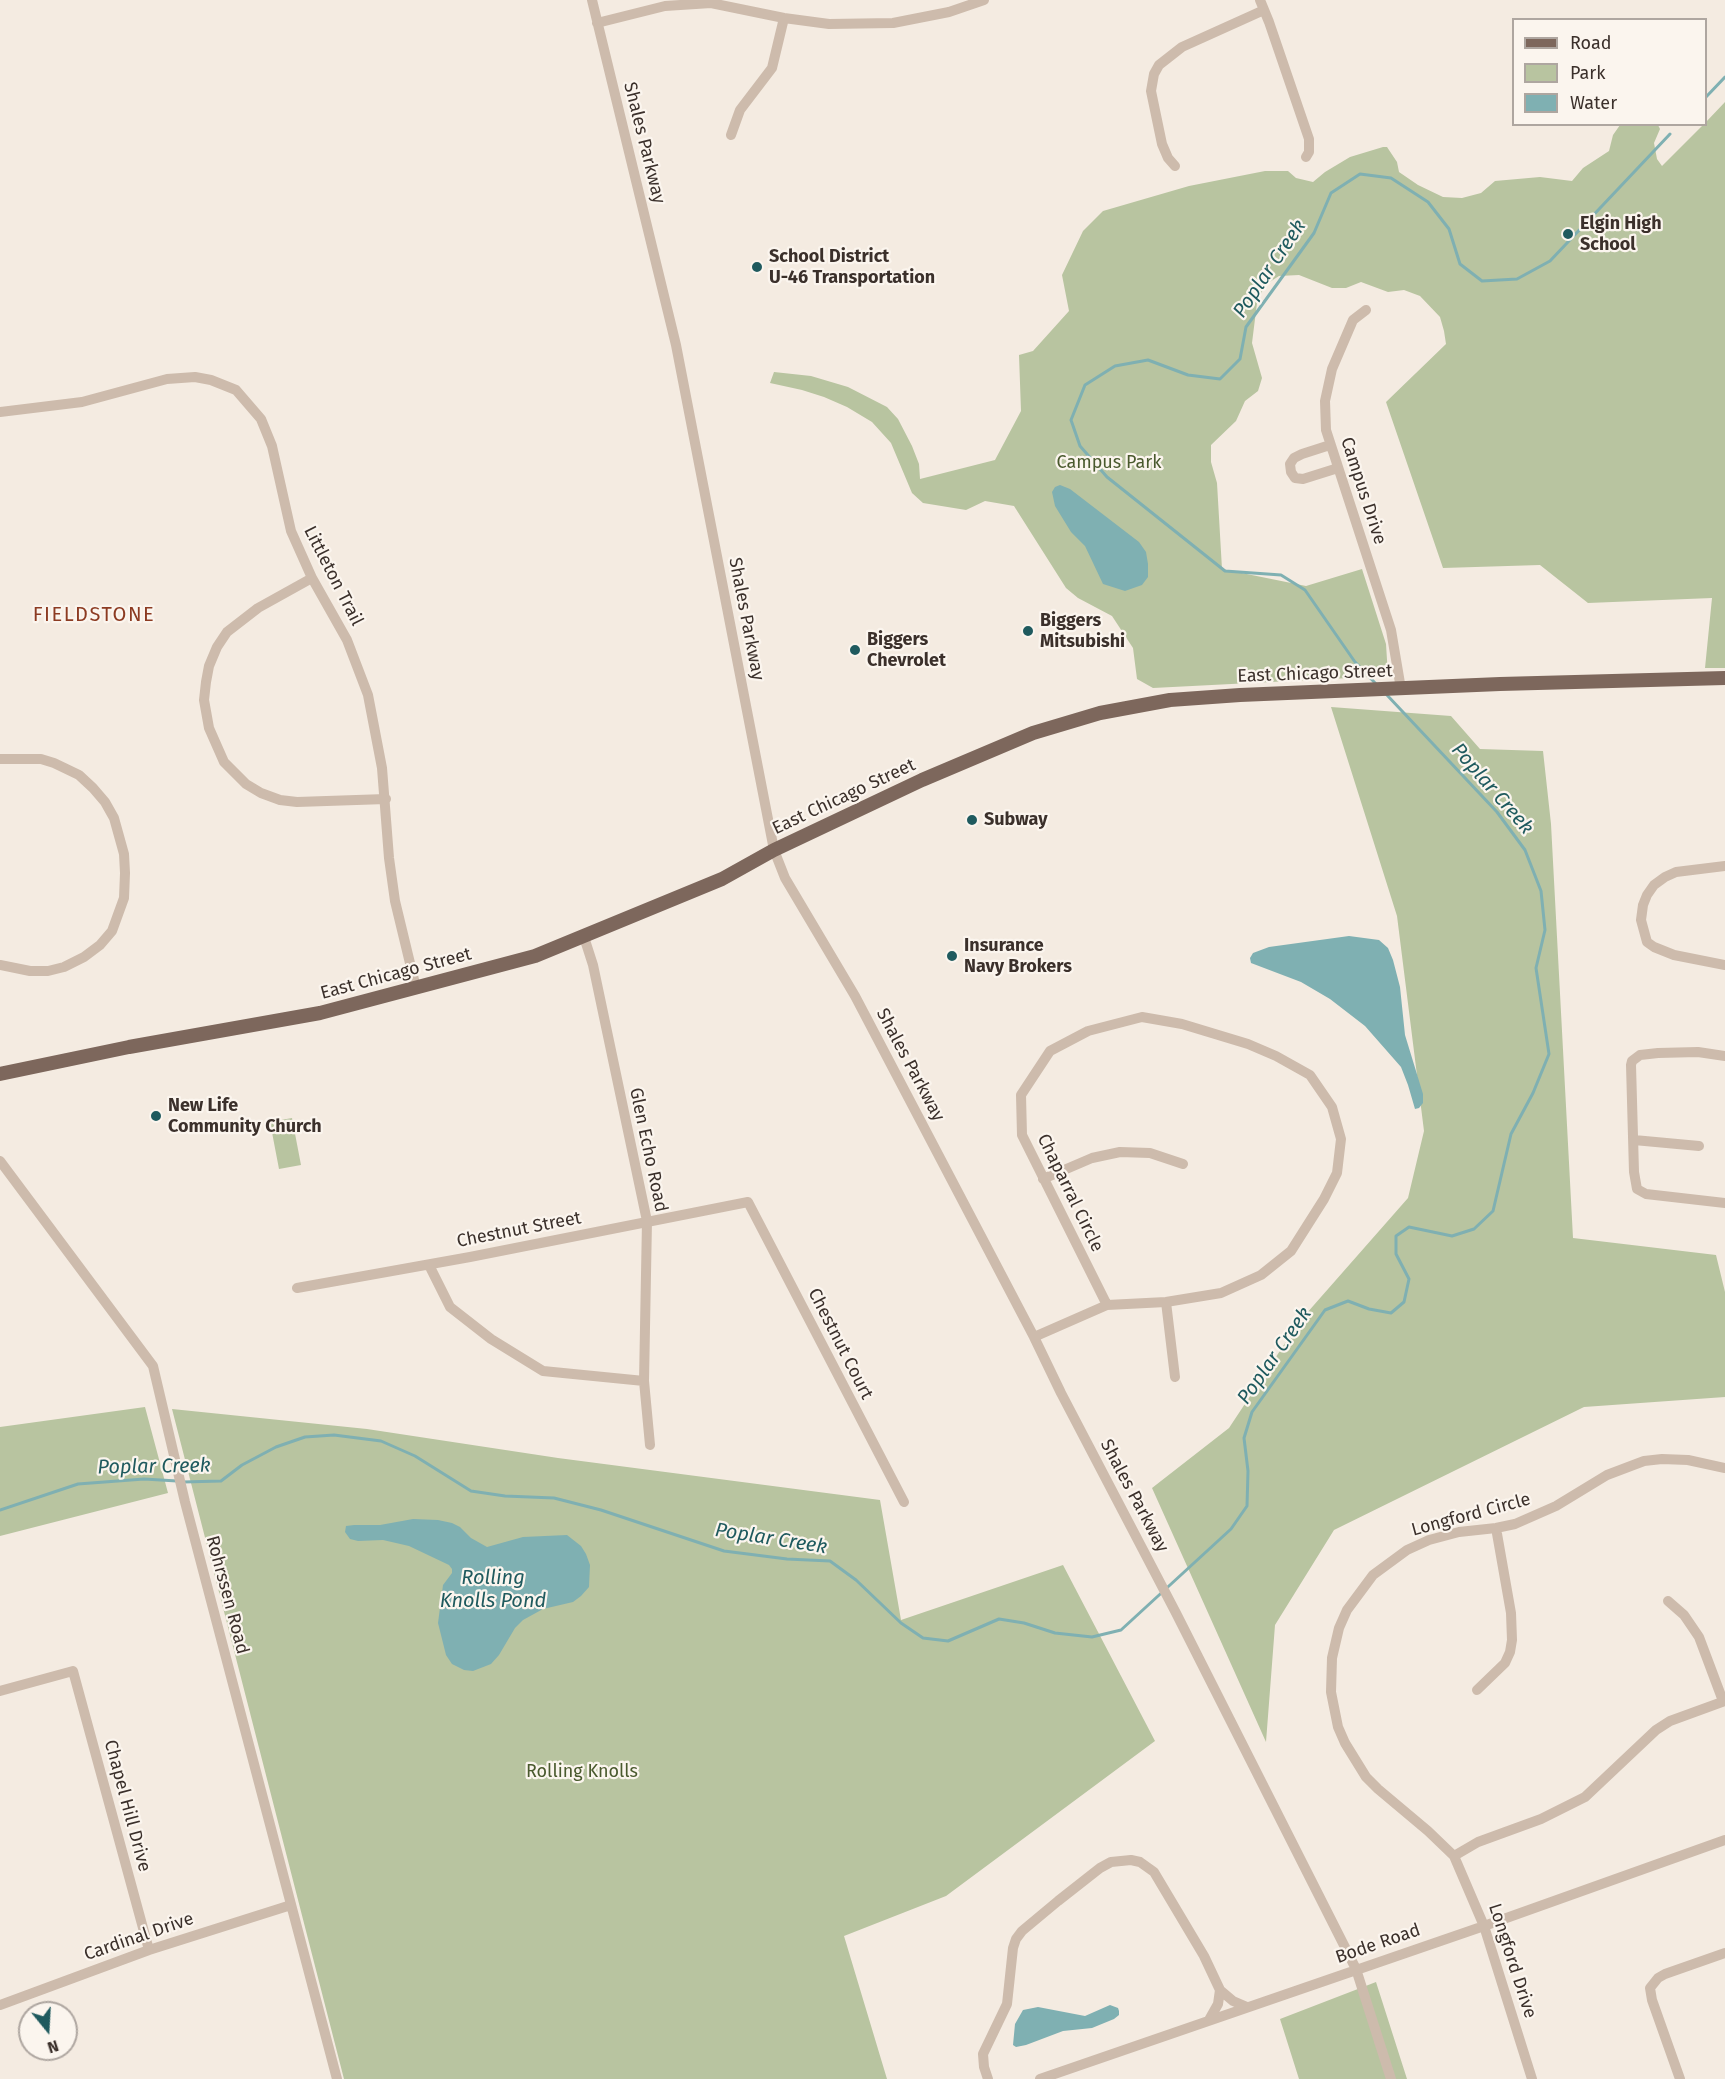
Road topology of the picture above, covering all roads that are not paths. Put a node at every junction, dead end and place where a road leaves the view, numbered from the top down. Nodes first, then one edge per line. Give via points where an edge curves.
1 (592, 0) edge
2 (984, 0) edge
3 (689, 2) edge
4 (1262, 5) edge
5 (784, 18) junction
6 (597, 22) junction
7 (731, 135) dead end
8 (1306, 157) dead end
9 (1175, 165) dead end
10 (1366, 310) dead end
11 (0, 412) edge
12 (1330, 445) junction
13 (1338, 468) junction
14 (312, 578) junction
15 (1725, 678) edge
16 (1401, 689) junction
17 (0, 759) edge
18 (386, 799) junction
19 (774, 850) junction
20 (1725, 866) edge
21 (584, 937) junction
22 (0, 965) edge
23 (1725, 965) edge
24 (416, 988) junction
25 (1725, 1056) edge
26 (0, 1074) edge
27 (1634, 1140) junction
28 (1699, 1146) dead end
29 (0, 1161) edge
30 (1183, 1164) dead end
31 (1043, 1179) junction
32 (748, 1202) joint
33 (1725, 1203) edge
34 (647, 1221) junction
35 (429, 1265) junction
36 (297, 1288) dead end
37 (1166, 1302) junction
38 (1107, 1305) junction
39 (1034, 1338) junction
40 (1175, 1377) dead end
41 (644, 1381) junction
42 (650, 1445) dead end
43 (1725, 1468) edge
44 (904, 1502) dead end
45 (1497, 1528) junction
46 (1668, 1601) dead end
47 (1477, 1690) dead end
48 (0, 1691) edge
49 (1724, 1701) edge
50 (1725, 1840) edge
51 (1454, 1856) junction
52 (291, 1905) junction
53 (1484, 1926) junction
54 (149, 1950) junction
55 (1725, 1953) edge
56 (1356, 1969) junction
57 (1220, 1990) junction
58 (0, 2005) edge
59 (1247, 2007) junction
60 (1209, 2020) junction
61 (337, 2079) edge
62 (988, 2079) edge
63 (1040, 2079) edge
64 (1391, 2079) edge
65 (1532, 2079) edge
66 (1680, 2079) edge

1 - 6 street, Shales Parkway
2 - 5 street via 949,12 893,23 829,24
3 - 5 street via 722,4
3 - 6 street
4 - 8 street via 1309,138
4 - 9 street via 1182,47 1159,65 1154,74 1151,91 1162,144
5 - 7 street via 772,68 740,110
6 - 19 street, Shales Parkway via 676,345
10 - 12 street, Campus Drive via 1353,320 1327,388 1325,415
11 - 14 street, Littleton Trail via 82,402 178,377 211,380 236,390 261,418 269,436 289,525
12 - 13 street, Campus Drive
12 - 13 street via 1294,458 1291,472 1295,478 1303,479
13 - 16 street, Campus Drive via 1392,630
14 - 18 street, Littleton Trail via 347,640 364,680
14 - 18 street via 258,608 227,632 209,666 206,682 204,700 209,728 224,762 261,793 306,803
15 - 16 main road, East Chicago Street
16 - 19 main road, East Chicago Street via 1170,700 1100,712 996,748
17 - 22 street via 41,759 54,763 79,775 93,788 105,802 120,834 125,886 112,931 84,957 48,971
18 - 24 street, Littleton Trail via 395,901
19 - 21 main road, East Chicago Street via 722,879
19 - 39 street, Shales Parkway via 785,878 855,996
20 - 23 street via 1665,877 1654,885 1643,905 1641,920 1647,942 1654,947
21 - 24 main road, East Chicago Street via 535,956
21 - 34 street, Glen Echo Road
24 - 26 main road, East Chicago Street via 320,1013
25 - 27 street via 1682,1051 1634,1059
27 - 28 street
27 - 33 street via 1635,1184 1640,1193
29 - 52 street, Rohrssen Road via 153,1366
30 - 31 street via 1150,1154 1120,1152 1092,1158
31 - 37 street, Chaparral Circle via 1022,1135 1022,1095 1050,1051 1088,1031 1142,1017 1182,1024 1248,1044 1310,1075 1332,1107 1341,1139 1337,1173 1324,1199 1291,1251 1261,1275 1221,1293
31 - 38 street, Chaparral Circle
32 - 34 street, Chestnut Street
32 - 44 street, Chestnut Court
34 - 35 street, Chestnut Street
34 - 41 street, Glen Echo Road
35 - 36 street, Chestnut Street
35 - 41 street via 450,1307 491,1339 543,1371
37 - 38 street, Chaparral Circle
37 - 40 street
38 - 39 street, Chaparral Circle
39 - 56 street, Shales Parkway
41 - 42 street, Glen Echo Road
43 - 45 street, Longford Circle via 1688,1460 1644,1461 1607,1475 1539,1514
45 - 47 street via 1512,1641 1505,1663
45 - 51 street, Longford Circle via 1430,1540 1390,1560 1373,1575 1347,1610 1332,1658 1333,1708 1355,1761 1377,1789
46 - 49 street via 1699,1637
48 - 54 street, Chapel Hill Drive via 73,1671
49 - 51 street via 1656,1730 1585,1797
50 - 53 street, Bode Road
51 - 53 street, Longford Drive
52 - 54 street, Cardinal Drive
52 - 61 street, Rohrssen Road
53 - 56 street, Bode Road
53 - 65 street, Longford Drive
54 - 58 street, Cardinal Drive
55 - 66 street via 1665,1974 1650,1988
56 - 59 street, Bode Road
56 - 64 street, Shales Parkway
57 - 59 street
57 - 60 street
57 - 62 street via 1154,1872 1140,1862 1111,1862 1016,1939 1007,2004 983,2054
59 - 60 street, Bode Road
60 - 63 street, Bode Road

